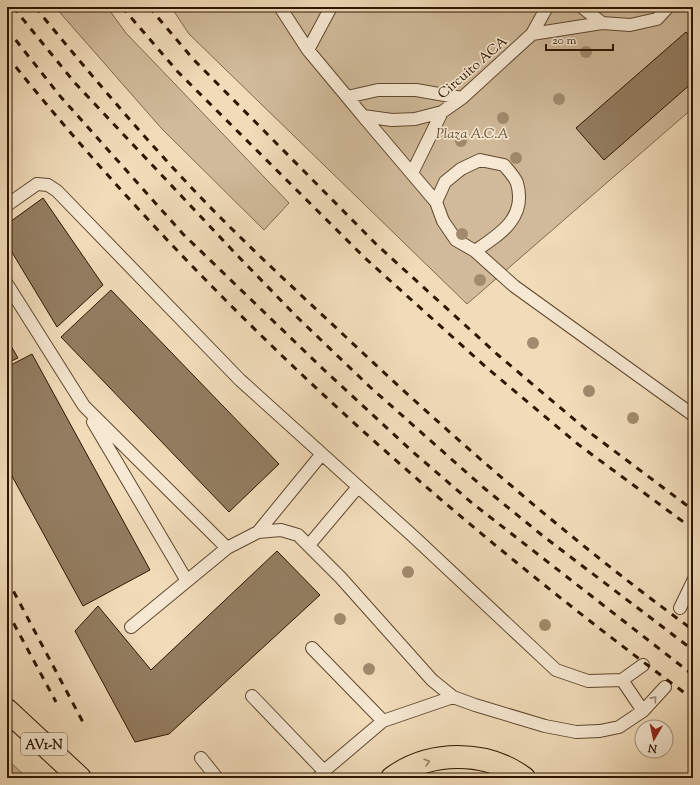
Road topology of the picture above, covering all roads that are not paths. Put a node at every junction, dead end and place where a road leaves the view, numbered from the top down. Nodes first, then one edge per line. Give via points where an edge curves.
1 (280, 7) edge
2 (331, 7) edge
3 (547, 7) edge
4 (582, 7) edge
5 (668, 7) edge
6 (602, 23) junction
7 (532, 34) junction
8 (308, 50) junction
9 (348, 96) junction
10 (462, 98) junction
11 (442, 112) junction
12 (363, 116) junction
13 (412, 172) junction
14 (436, 202) junction
15 (7, 206) edge
16 (475, 251) junction
17 (7, 284) edge
18 (84, 406) junction
19 (693, 415) edge
20 (321, 455) junction
21 (357, 488) junction
22 (258, 532) junction
23 (309, 545) junction
24 (227, 548) junction
25 (187, 581) junction
26 (693, 581) edge
27 (680, 608) dead end
28 (131, 627) dead end
29 (312, 648) dead end
30 (642, 665) dead end
31 (622, 680) junction
32 (665, 687) dead end
33 (252, 696) dead end
34 (453, 696) junction
35 (7, 710) edge
36 (643, 711) junction
37 (383, 721) junction
38 (201, 758) dead end
39 (321, 774) edge
40 (80, 778) edge
41 (217, 778) edge
42 (392, 778) edge
43 (524, 778) edge

1 - 8 lane
2 - 8 lane
3 - 7 lane, Circuito ACA
4 - 6 lane
5 - 6 lane via 656,19 630,25
6 - 7 lane
7 - 10 lane, Circuito ACA
8 - 9 lane
9 - 10 lane via 378,90 416,90
9 - 12 lane
10 - 11 lane, Circuito ACA
11 - 12 lane, Circuito ACA via 415,119 392,120
11 - 13 lane
12 - 13 lane
13 - 14 lane
14 - 16 lane via 443,221 456,240
14 - 16 lane via 445,182 461,169 480,160 504,165 517,182 519,203 512,222 498,236
15 - 20 lane via 37,184 48,185 57,191 240,380
16 - 19 lane via 514,286
17 - 18 lane
18 - 24 lane
18 - 25 lane
20 - 21 lane
20 - 22 lane
21 - 23 lane
21 - 31 lane via 556,670 588,681
22 - 23 lane via 281,530 298,535
22 - 24 lane
23 - 34 lane via 432,680
24 - 25 lane
25 - 28 lane
26 - 27 lane
29 - 37 lane
30 - 31 lane
31 - 36 lane
36 -> 32 lane
33 - 39 lane
34 - 36 lane via 545,726 576,732 619,727
34 - 37 lane
35 - 40 highway, AV1-N
37 - 39 lane
38 - 41 lane
42 -> 43 highway via 423,763 458,756 492,762

